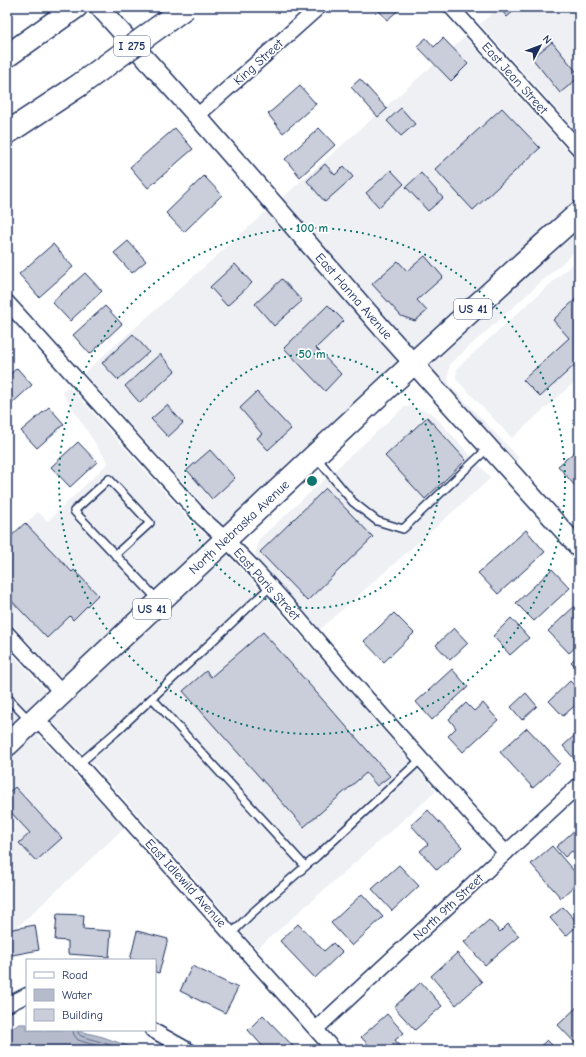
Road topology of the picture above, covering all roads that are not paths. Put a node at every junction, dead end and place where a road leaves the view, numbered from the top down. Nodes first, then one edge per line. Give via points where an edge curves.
1 (76, 7) edge
2 (99, 7) edge
3 (186, 7) edge
4 (320, 7) edge
5 (451, 7) edge
6 (7, 56) edge
7 (198, 116) junction
8 (7, 133) edge
9 (579, 149) edge
10 (579, 213) edge
11 (7, 302) edge
12 (413, 363) junction
13 (489, 448) junction
14 (315, 455) junction
15 (226, 539) junction
16 (578, 545) edge
17 (115, 555) junction
18 (271, 586) junction
19 (159, 602) junction
20 (7, 633) edge
21 (62, 693) junction
22 (7, 697) edge
23 (152, 698) junction
24 (33, 720) junction
25 (7, 745) edge
26 (420, 760) junction
27 (79, 764) junction
28 (579, 785) edge
29 (506, 853) junction
30 (305, 866) junction
31 (231, 934) junction
32 (26, 996) edge
33 (7, 1005) edge
34 (316, 1029) junction
35 (154, 1031) edge
36 (188, 1050) edge
37 (334, 1050) edge

1 - 6 main road
2 - 7 street, East Hanna Avenue
3 - 8 main road, I 275, bridge via 78,86
4 - 7 street, King Street
5 - 9 street, East Jean Street
7 - 12 street, East Hanna Avenue
10 - 12 main road, North Nebraska Avenue / US 41
11 - 15 street, East Paris Street via 202,518
12 - 13 street, East Hanna Avenue
12 - 14 main road, North Nebraska Avenue / US 41
13 - 14 lane via 402,529 377,521 353,502
13 - 16 street, East Hanna Avenue
14 - 15 main road, North Nebraska Avenue / US 41
15 - 18 street, East Paris Street
15 - 19 main road, North Nebraska Avenue / US 41
17 - 17 lane via 74,511 109,479 150,523
17 - 19 lane
18 - 23 lane
18 - 26 street, East Paris Street
19 - 21 main road, North Nebraska Avenue / US 41
20 - 21 street
21 - 24 main road, North Nebraska Avenue / US 41
22 - 24 lane
23 - 27 lane
23 - 30 lane
24 - 25 main road, North Nebraska Avenue / US 41
24 - 27 street, East Idlewild Avenue
26 - 29 street, East Paris Street
26 - 30 lane
27 - 31 street, East Idlewild Avenue
28 - 29 street, North 9th Street
29 - 34 street, North 9th Street
30 - 31 lane
31 - 34 street, East Idlewild Avenue
32 - 33 street
34 - 37 street, East Idlewild Avenue
35 - 36 street

